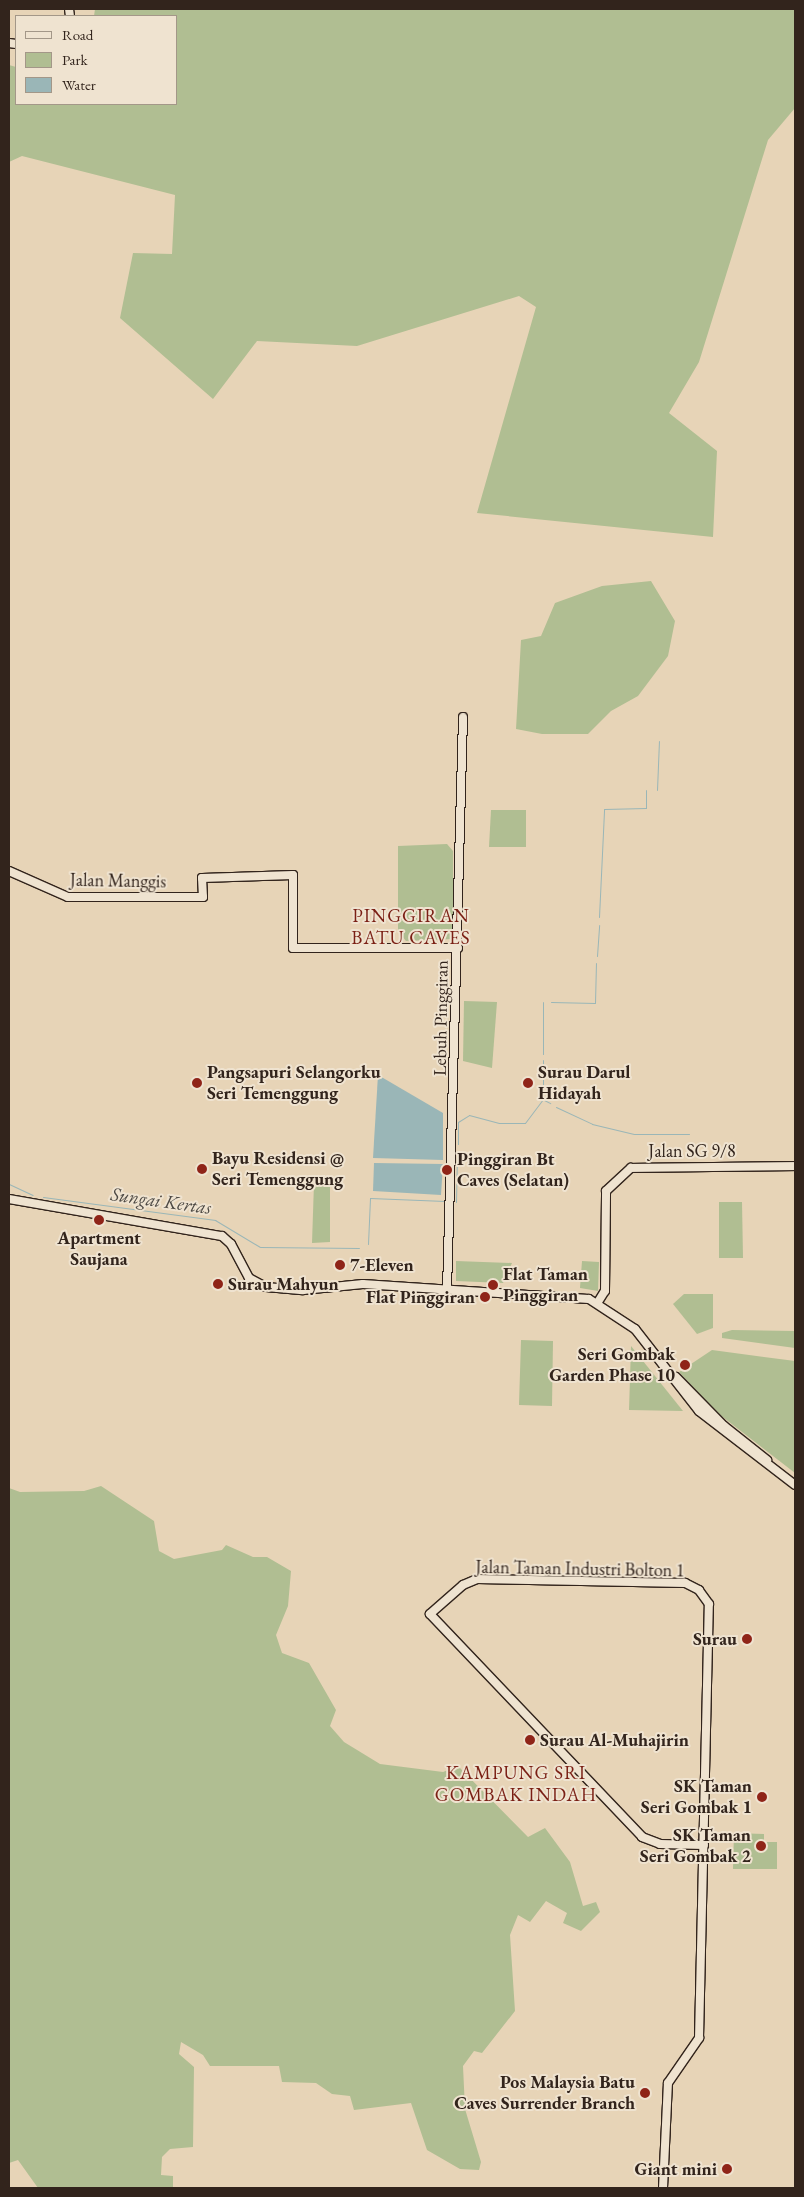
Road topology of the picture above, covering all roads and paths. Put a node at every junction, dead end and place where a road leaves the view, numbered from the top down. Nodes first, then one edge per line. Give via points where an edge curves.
1 (462, 717) dead end
2 (9, 871) edge
3 (458, 948) junction
4 (795, 1166) edge
5 (9, 1200) edge
6 (448, 1276) junction
7 (428, 1290) junction
8 (447, 1291) junction
9 (464, 1291) junction
10 (598, 1302) junction
11 (660, 1359) junction
12 (795, 1480) edge
13 (795, 1485) edge
14 (704, 1845) junction
15 (663, 2188) edge

1 - 3 street, Lebuh Pinggiran via 457,801
2 - 3 street, Jalan Manggis via 68,897 202,897 202,878 293,875 293,948
3 - 6 street, Lebuh Pinggiran
4 - 10 street, Jalan SG 9/8 via 635,1166 606,1191 606,1291
5 - 7 street via 222,1236 231,1244 248,1278 259,1286 303,1290 363,1284
6 - 7 street
6 - 8 street, Lebuh Pinggiran
6 - 9 street
7 - 8 street
8 - 9 street
9 - 10 street via 576,1297
10 - 11 street via 635,1329
11 - 12 street via 724,1426
11 - 13 street via 699,1411
14 - 14 street, Jalan Taman Industri Bolton 1 via 709,1604 699,1590 685,1583 477,1579 463,1585 430,1614 642,1837 660,1844
14 - 15 street, Jalan Taman Industri Bolton 1 via 700,2038 668,2083

